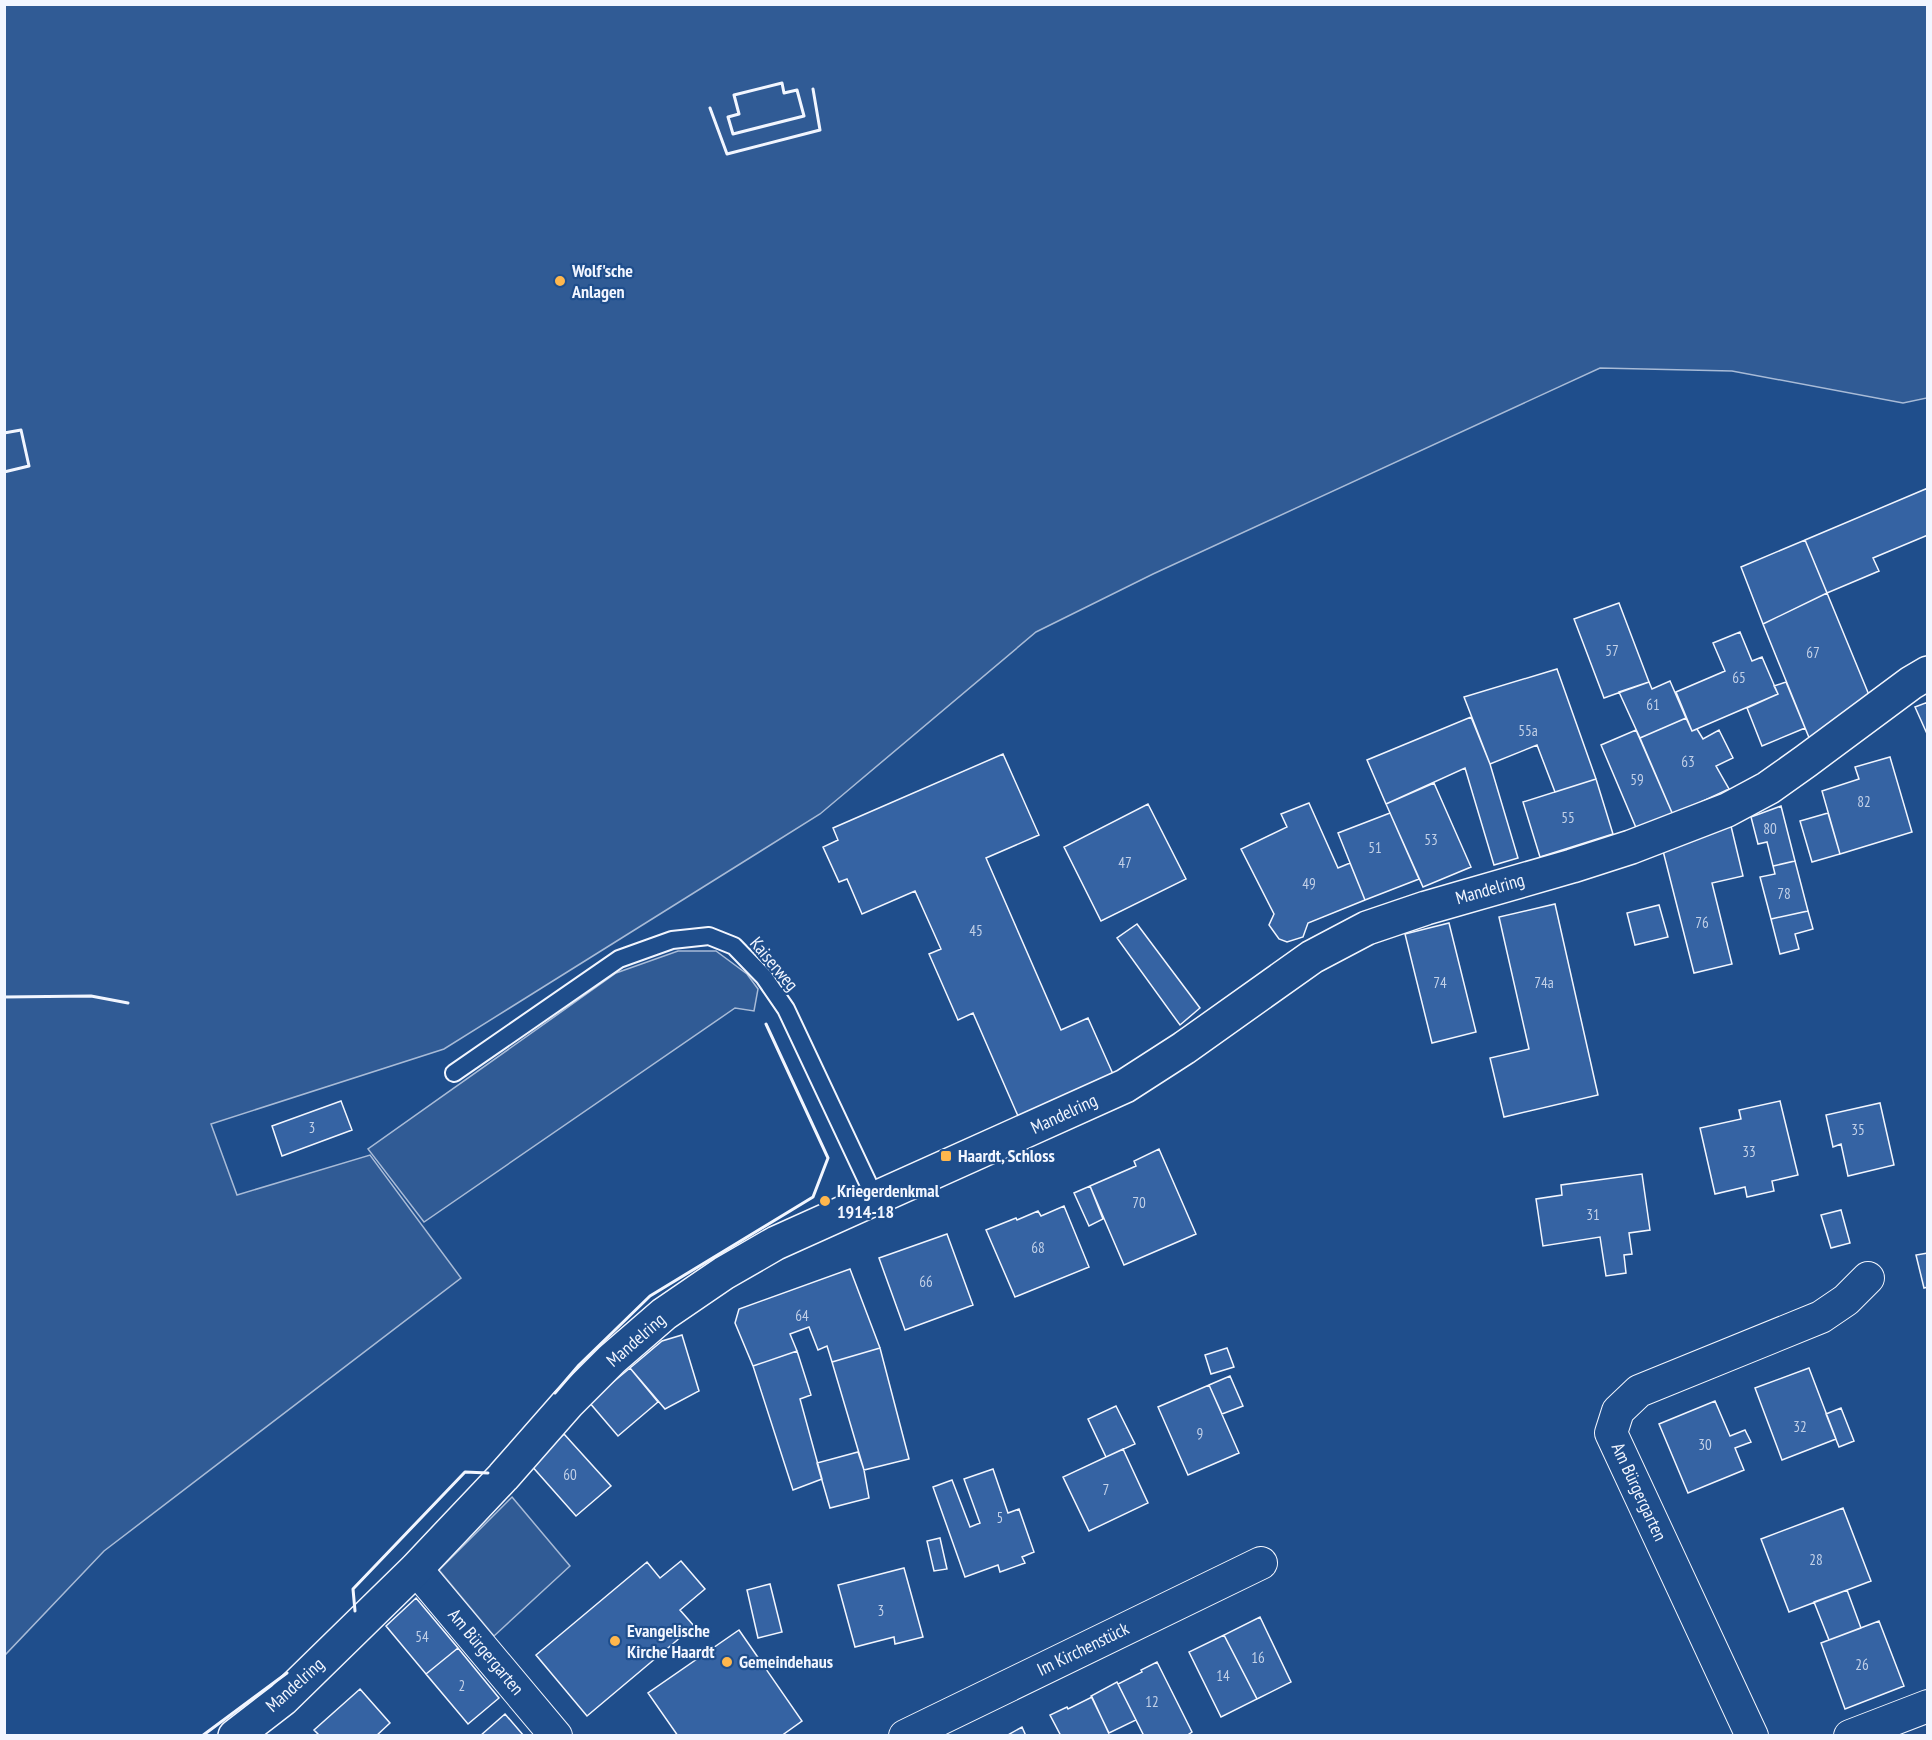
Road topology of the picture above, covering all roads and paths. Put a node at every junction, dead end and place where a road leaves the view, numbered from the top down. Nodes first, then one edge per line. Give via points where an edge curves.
1 (1928, 674) edge
2 (454, 1073) dead end
3 (876, 1200) junction
4 (1869, 1278) dead end
5 (1261, 1563) dead end
6 (416, 1569) junction
7 (1928, 1706) edge
8 (235, 1736) edge
9 (556, 1736) edge
10 (905, 1736) edge
11 (1752, 1736) edge
12 (1850, 1736) edge

1 - 3 street, Mandelring via 1768,788 1726,810 1631,847 1367,928 1312,957 1125,1086
2 - 3 lane, Kaiserweg via 619,959 672,940 709,936 734,946 764,977 786,1009
3 - 6 street, Mandelring via 776,1243 664,1314 568,1403
4 - 11 street, Am Bürgergarten via 1821,1317 1639,1391 1618,1410 1611,1433
5 - 10 street, Im Kirchenstück
6 - 8 street, Mandelring via 283,1699
6 - 9 street, Am Bürgergarten
7 - 12 street

